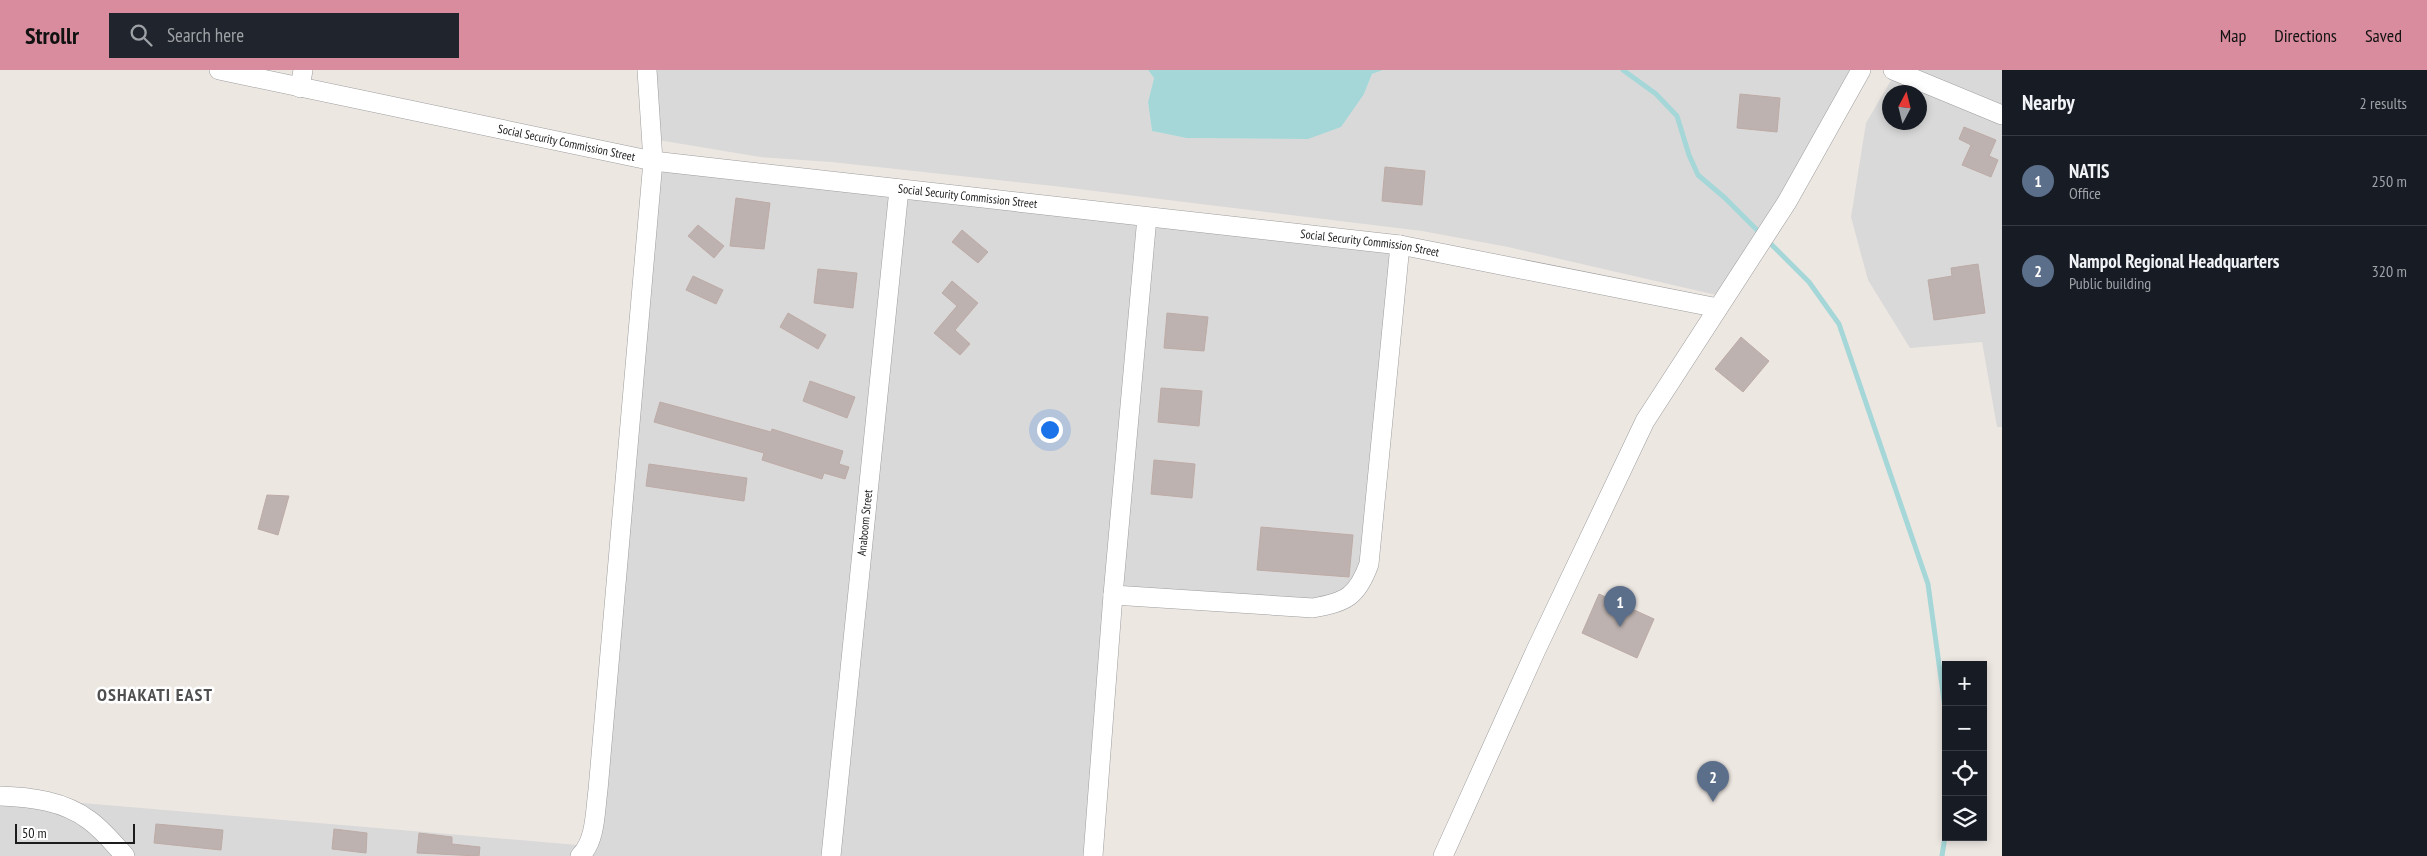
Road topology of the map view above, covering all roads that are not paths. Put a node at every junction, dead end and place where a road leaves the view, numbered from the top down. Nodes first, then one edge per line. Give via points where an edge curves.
1 (219, 70) edge
2 (647, 70) edge
3 (1861, 70) edge
4 (1893, 70) edge
5 (302, 79) edge
6 (2002, 115) edge
7 (653, 161) junction
8 (898, 190) junction
9 (1147, 216) junction
10 (1400, 245) junction
11 (1718, 308) junction
12 (1114, 595) junction
13 (0, 796) edge
14 (125, 856) edge
15 (580, 856) edge
16 (831, 856) edge
17 (1093, 856) edge
18 (1443, 856) edge

1 - 5 street, Social Security Commission Street
2 - 7 street
3 - 11 street via 1787,202
4 - 6 street
5 - 7 street, Social Security Commission Street
7 - 8 street, Social Security Commission Street
7 - 15 street via 598,790 591,840
8 - 9 street, Social Security Commission Street
8 - 16 street, Anaboom Street
9 - 10 street, Social Security Commission Street
9 - 12 street
10 - 11 street, Social Security Commission Street
10 - 12 street via 1369,564 1352,594 1338,604 1313,608
11 - 18 street via 1646,420 1536,650
12 - 17 street
13 - 14 street via 64,806 90,820

